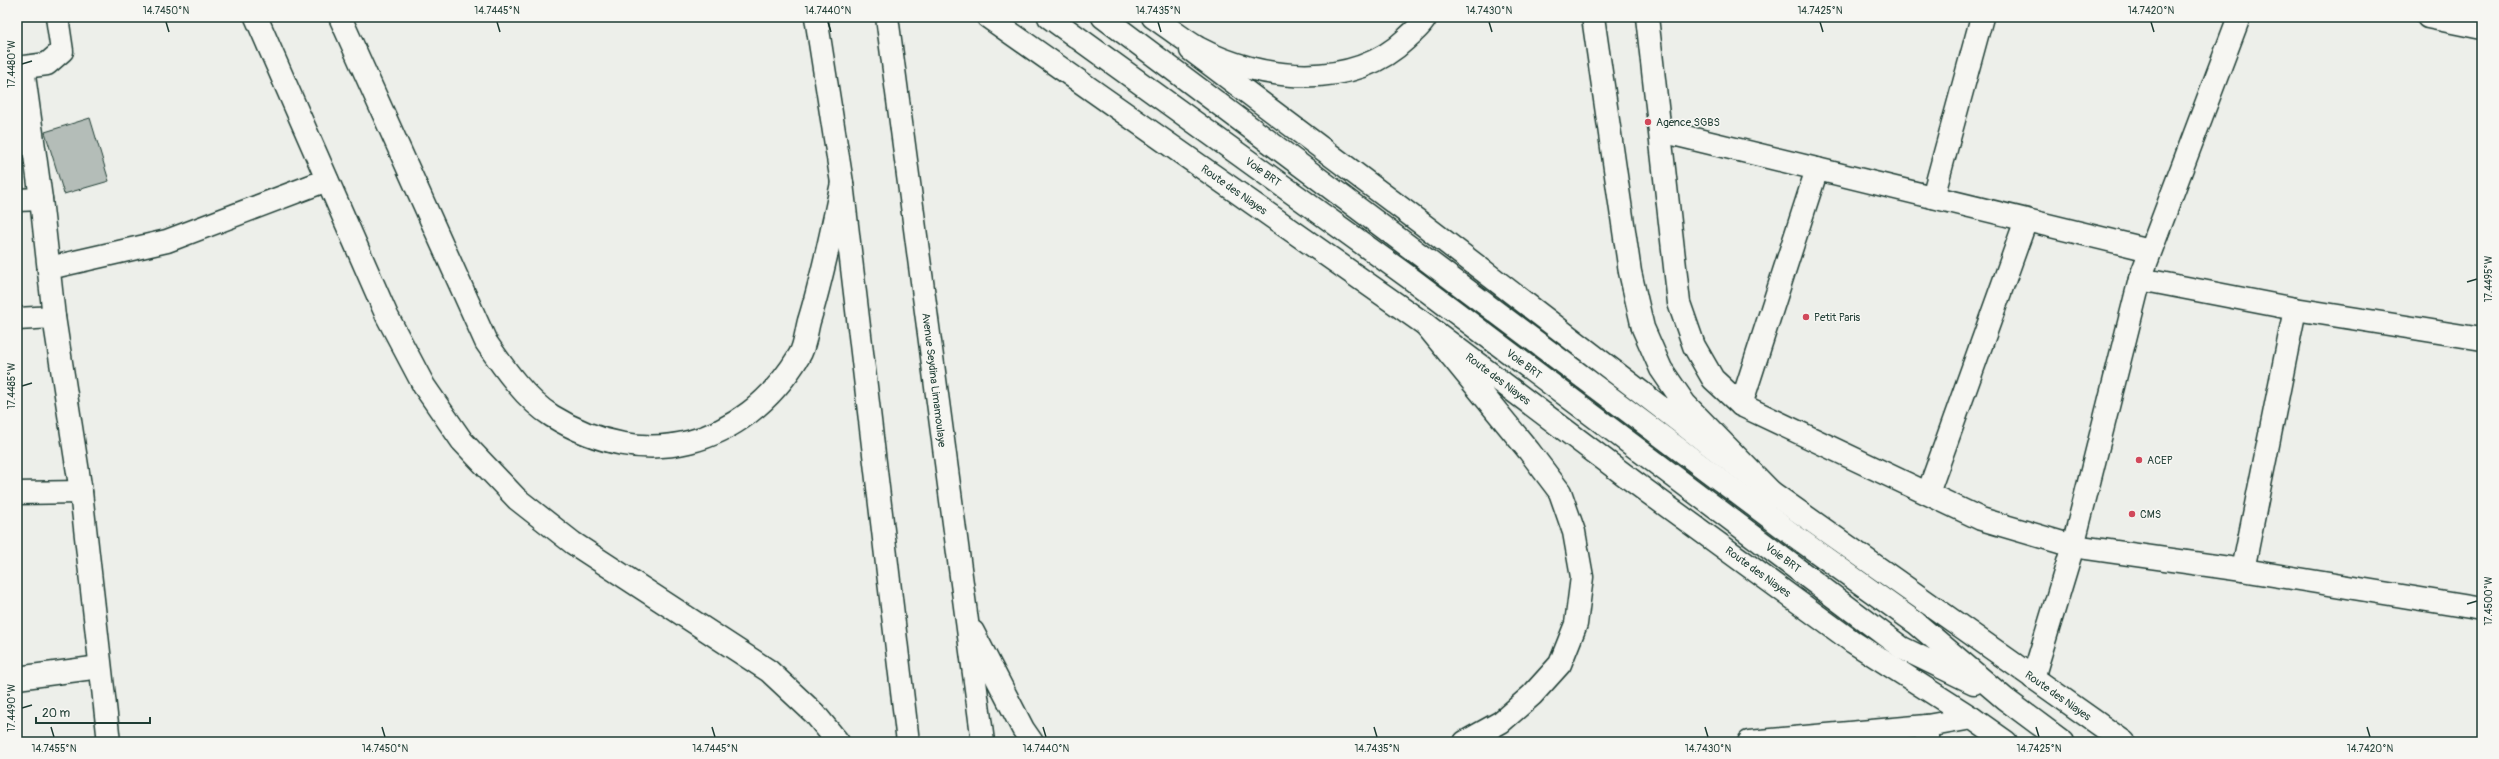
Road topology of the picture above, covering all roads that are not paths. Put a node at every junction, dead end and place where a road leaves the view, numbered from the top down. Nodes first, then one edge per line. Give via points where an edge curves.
1 (57, 17) edge
2 (256, 17) edge
3 (340, 17) edge
4 (816, 17) edge
5 (887, 17) edge
6 (1049, 17) edge
7 (1103, 17) edge
8 (1147, 17) edge
9 (1153, 17) edge
10 (1426, 17) edge
11 (1593, 17) edge
12 (1647, 17) edge
13 (1982, 17) edge
14 (2239, 17) edge
15 (2428, 17) edge
16 (995, 22) edge
17 (2482, 28) edge
18 (20, 68) edge
19 (1661, 131) junction
20 (1817, 169) junction
21 (327, 180) junction
22 (842, 183) junction
23 (1933, 197) junction
24 (41, 199) junction
25 (17, 200) edge
26 (2026, 220) junction
27 (2150, 250) junction
28 (49, 268) junction
29 (2140, 279) junction
30 (2296, 308) junction
31 (54, 317) junction
32 (17, 319) edge
33 (1426, 325) junction
34 (2482, 339) edge
35 (1741, 405) junction
36 (81, 492) junction
37 (1770, 492) junction
38 (17, 493) edge
39 (1928, 493) junction
40 (2073, 546) junction
41 (2243, 570) junction
42 (2482, 609) edge
43 (966, 618) junction
44 (100, 668) junction
45 (17, 678) edge
46 (2033, 678) junction
47 (2005, 699) junction
48 (1972, 718) junction
49 (1927, 734) edge
50 (109, 742) edge
51 (838, 742) edge
52 (908, 742) edge
53 (983, 742) edge
54 (1032, 742) edge
55 (1465, 742) edge
56 (1749, 742) edge
57 (2006, 742) edge
58 (2063, 742) edge
59 (2124, 742) edge

1 - 18 main road via 62,51 47,64
2 - 21 main road
3 - 22 main road via 486,342 509,377 551,416 593,437 638,448 688,443 734,425 764,402 800,355
4 - 22 main road
5 - 43 main road, Avenue Seydina Limamoulaye
6 - 47 main road, Voie BRT via 1417,283 1902,648
7 - 47 main road, Voie BRT via 1790,532 1916,623
8 - 37 main road, Route des Niayes via 1425,226
9 - 10 main road via 1198,48 1247,67 1284,74 1318,75 1359,69 1393,52
11 - 37 main road via 1630,272 1643,328 1661,369 1685,404
12 - 19 main road
13 - 23 main road
14 - 27 main road
15 - 17 main road
16 - 33 main road, Route des Niayes
18 - 24 main road
19 - 20 main road
19 - 35 main road via 1678,303 1694,346 1713,379
20 - 23 main road
20 - 35 main road
21 - 28 main road via 167,241
21 - 51 main road via 387,316 424,386 462,441 518,499 573,544 770,671 815,714
22 - 52 main road
23 - 26 main road
24 - 25 main road
24 - 28 main road
26 - 27 main road
26 - 39 main road
27 - 29 main road
28 - 31 main road
29 - 30 main road
29 - 40 main road
30 - 34 main road
30 - 41 main road
31 - 32 main road
31 - 36 main road
33 - 48 main road, Route des Niayes via 1634,482 1853,642
33 - 55 main road via 1560,492 1574,532 1582,577 1576,624 1560,664 1532,695 1502,722
35 - 39 main road
36 - 38 main road
36 - 44 main road
37 - 46 main road, Route des Niayes
39 - 40 main road via 1981,519
40 - 41 main road
40 - 46 main road
41 - 42 main road
43 - 53 main road, Avenue Seydina Limamoulaye
43 - 54 main road
44 - 45 main road
44 - 50 main road
46 - 59 main road, Route des Niayes
47 - 58 main road, Voie BRT
48 - 49 main road
48 - 57 main road, Route des Niayes
49 - 56 main road

